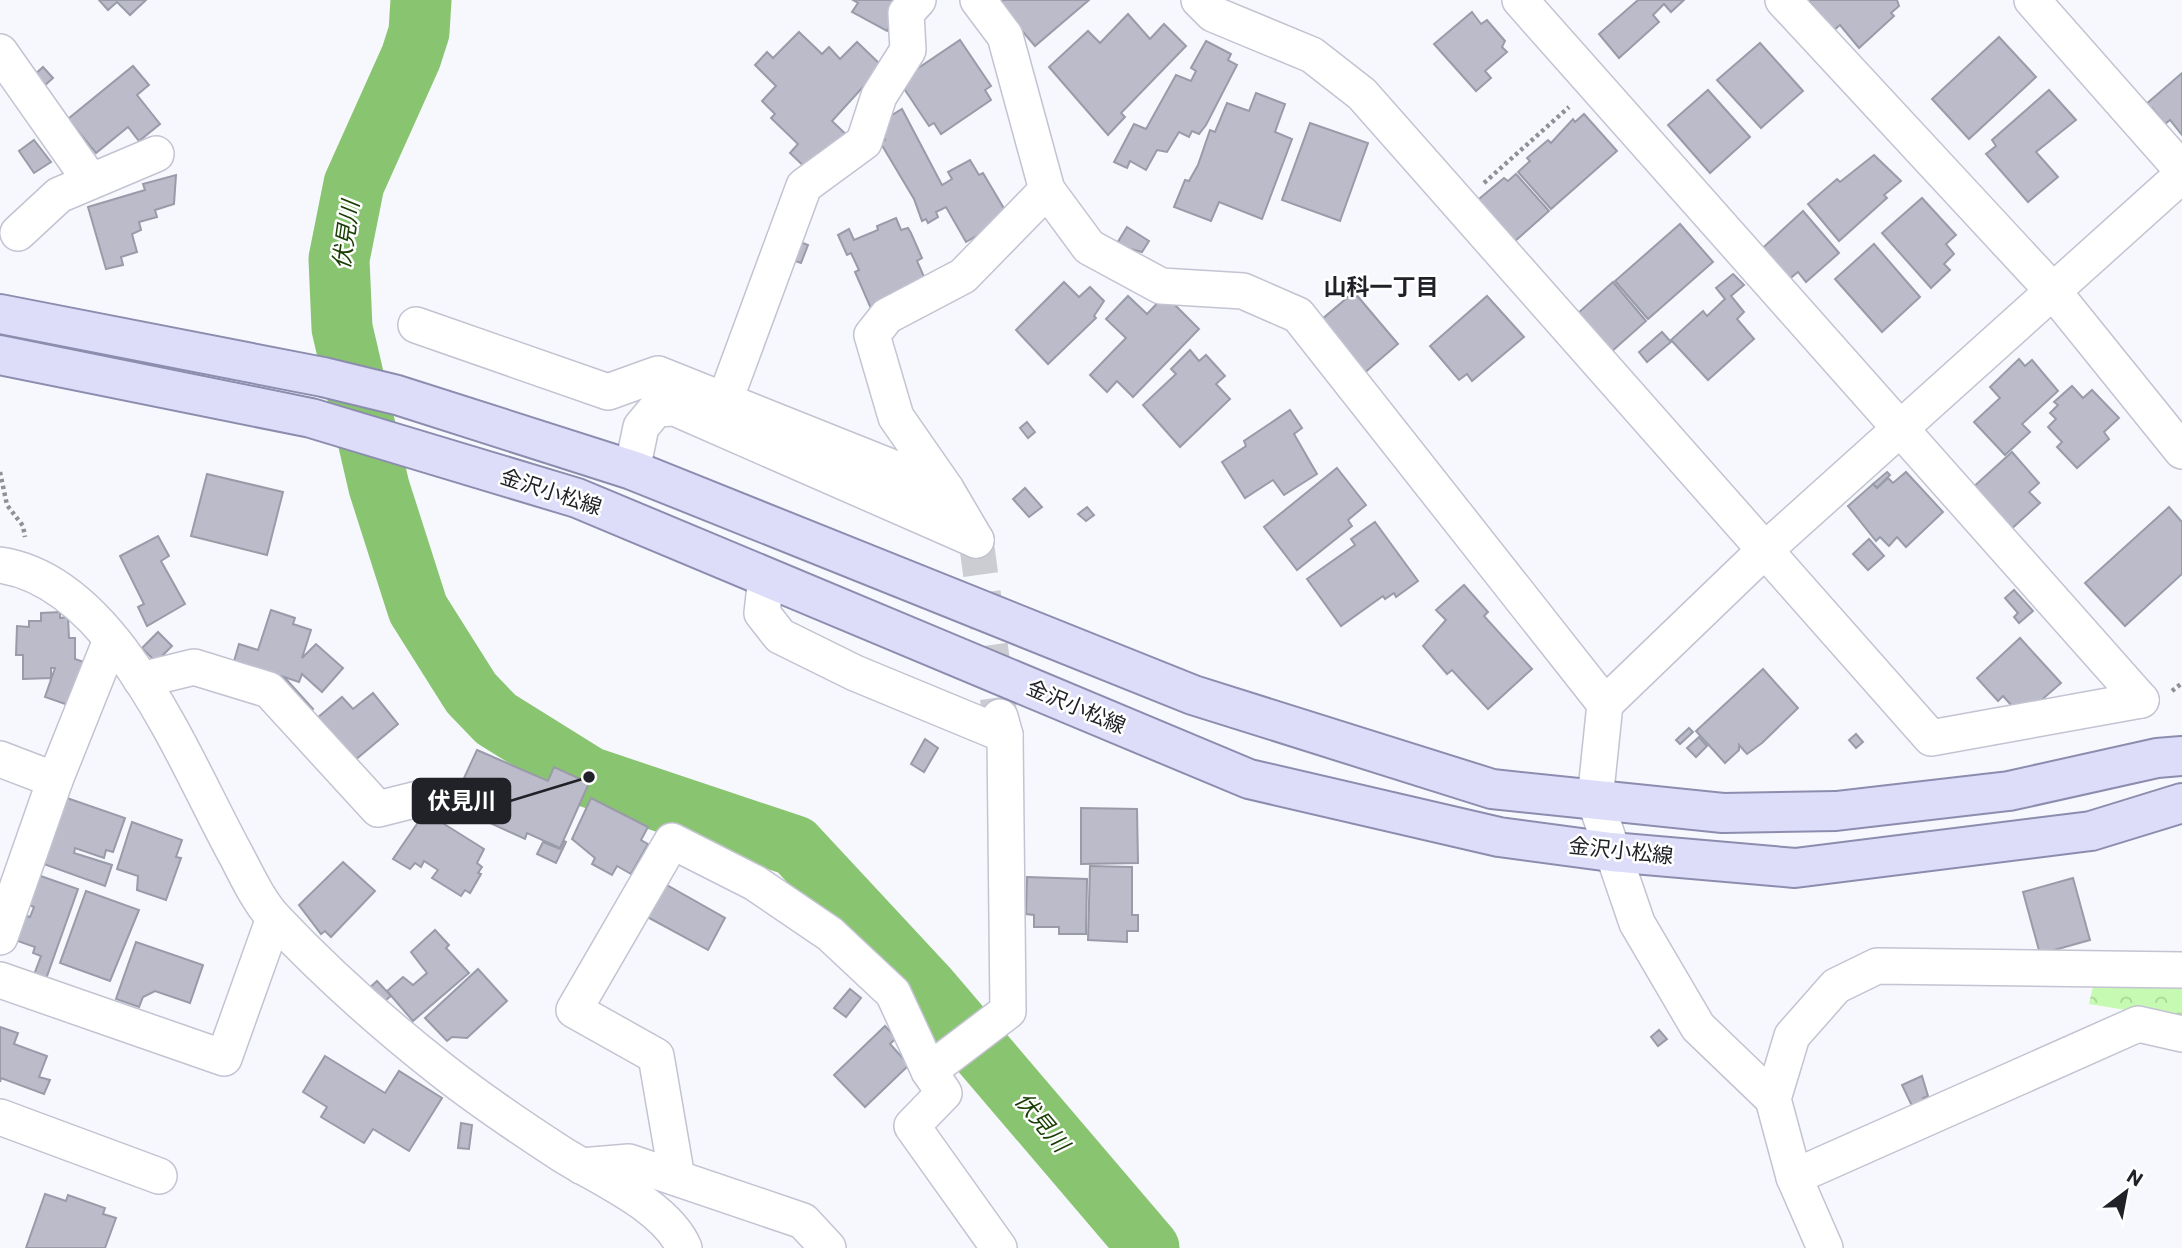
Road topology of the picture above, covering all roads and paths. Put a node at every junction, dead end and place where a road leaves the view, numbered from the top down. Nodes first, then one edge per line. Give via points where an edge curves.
1 (918, 0) edge
2 (978, 0) edge
3 (1199, 0) edge
4 (1520, 0) edge
5 (1783, 0) edge
6 (2032, 0) edge
7 (0, 52) edge
8 (1578, 99) dead end
9 (156, 154) dead end
10 (2182, 173) edge
11 (90, 180) junction
12 (1047, 190) junction
13 (1460, 204) junction
14 (18, 233) dead end
15 (2052, 290) junction
16 (0, 314) edge
17 (416, 325) dead end
18 (0, 355) edge
19 (725, 400) junction
20 (1901, 429) junction
21 (2182, 451) edge
22 (632, 470) junction
23 (0, 472) edge
24 (946, 489) junction
25 (23, 526) dead end
26 (1765, 550) junction
27 (0, 565) edge
28 (766, 577) junction
29 (111, 640) junction
30 (141, 680) junction
31 (1605, 704) junction
32 (2182, 757) edge
33 (0, 759) edge
34 (55, 780) junction
35 (422, 798) dead end
36 (1595, 800) junction
37 (2182, 803) edge
38 (1611, 852) junction
39 (274, 918) junction
40 (0, 937) edge
41 (2182, 970) edge
42 (0, 980) edge
43 (2182, 1034) edge
44 (929, 1071) junction
45 (1773, 1099) junction
46 (0, 1117) edge
47 (581, 1166) junction
48 (159, 1175) dead end
49 (1794, 1177) junction
50 (677, 1178) junction
51 (684, 1248) edge
52 (828, 1248) edge
53 (999, 1248) edge
54 (1825, 1248) edge

1 - 19 street via 906,13 908,50 879,96 864,142 804,187
2 - 12 street via 1004,36
3 - 13 street via 1213,14 1312,55 1362,93
4 - 20 street
5 - 15 street
6 - 10 street
7 - 11 street
8 - 13 path
9 - 11 street
10 - 15 street
11 - 14 street via 59,195
12 - 24 street via 963,276 887,316 872,335 896,417
12 - 31 street via 1088,247 1161,286 1242,290 1298,315
13 - 26 street
15 - 20 street
15 - 21 street
16 - 22 main road via 323,377
17 - 19 street via 608,392 658,374
18 - 28 main road, 金沢小松線 via 334,425 577,498
19 - 24 street
20 - 26 street
20 - 26 street via 2141,700 1931,738
22 - 24 street via 641,427 656,408 675,408 976,540
22 - 36 main road via 1193,695 1492,789
23 - 25 path via 7,505
26 - 31 street
27 - 29 street via 49,581 92,616
28 - 38 main road, 金沢小松線 via 1249,779 1499,837
28 - 44 street via 762,613 780,636 855,673 1002,726 1008,1011
29 - 30 street
29 - 34 street
30 - 35 street via 194,667 269,690 378,809
30 - 39 street
31 - 36 street
32 - 36 main road via 2157,758 2009,791 1836,811 1723,813
33 - 34 street
34 - 40 street
36 - 38 street
37 - 38 main road, 金沢小松線 via 2091,831 1795,868
38 - 45 street via 1637,923 1698,1027
39 - 42 street via 224,1058
39 - 47 street via 342,986 444,1071
41 - 45 street via 1877,966 1836,986 1792,1036
43 - 49 street via 2138,1024
44 - 50 street via 893,993 830,934 755,883 673,841 574,1010 656,1056
44 - 53 street via 944,1093 912,1126
45 - 49 street
46 - 48 street
47 - 50 street via 629,1162
47 - 51 street via 644,1203 680,1238
49 - 54 street
50 - 52 street via 803,1221

